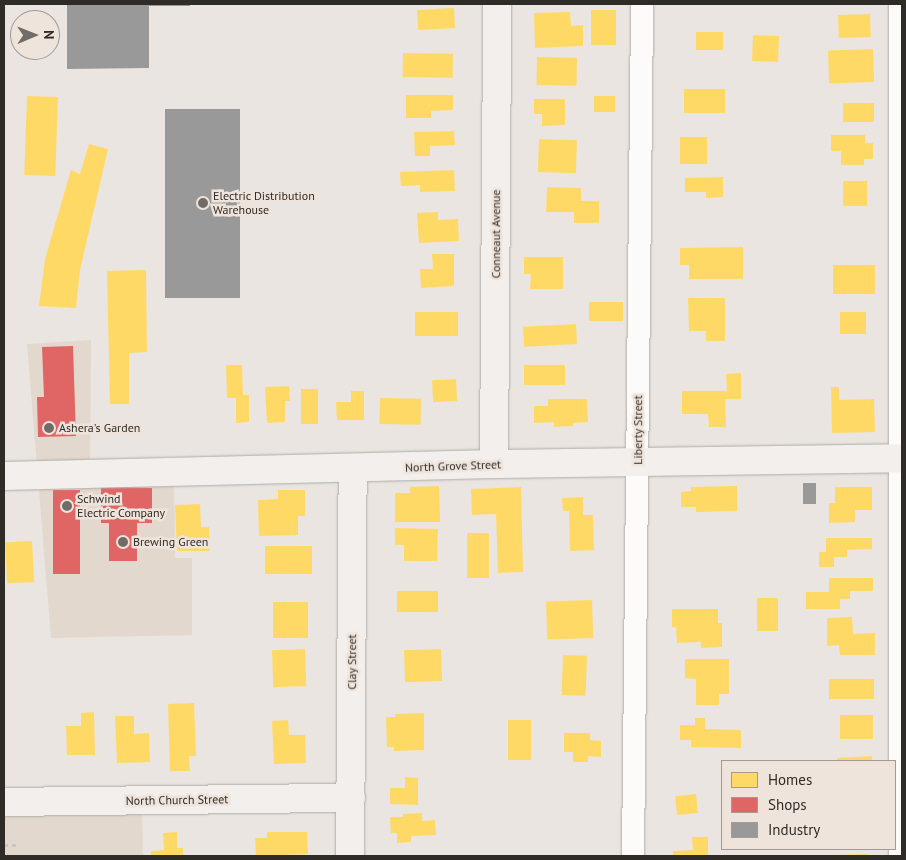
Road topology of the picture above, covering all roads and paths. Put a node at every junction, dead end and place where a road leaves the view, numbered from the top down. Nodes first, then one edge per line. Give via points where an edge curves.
1 (497, 4) edge
2 (642, 4) edge
3 (900, 4) edge
4 (900, 458) edge
5 (638, 462) junction
6 (494, 464) junction
7 (354, 468) junction
8 (4, 476) edge
9 (351, 798) junction
10 (4, 802) edge
11 (4, 845) edge
12 (18, 845) dead end
13 (350, 856) edge
14 (633, 856) edge
15 (900, 856) edge

1 - 6 street, Conneaut Avenue
2 - 5 street, Liberty Street
3 - 4 street
4 - 5 street, North Grove Street
4 - 15 street
5 - 6 street, North Grove Street
5 - 14 street, Liberty Street
6 - 7 street, North Grove Street
7 - 8 street, North Grove Street
7 - 9 street, Clay Street
9 - 10 street, North Church Street
9 - 13 street, Clay Street
11 - 12 path

